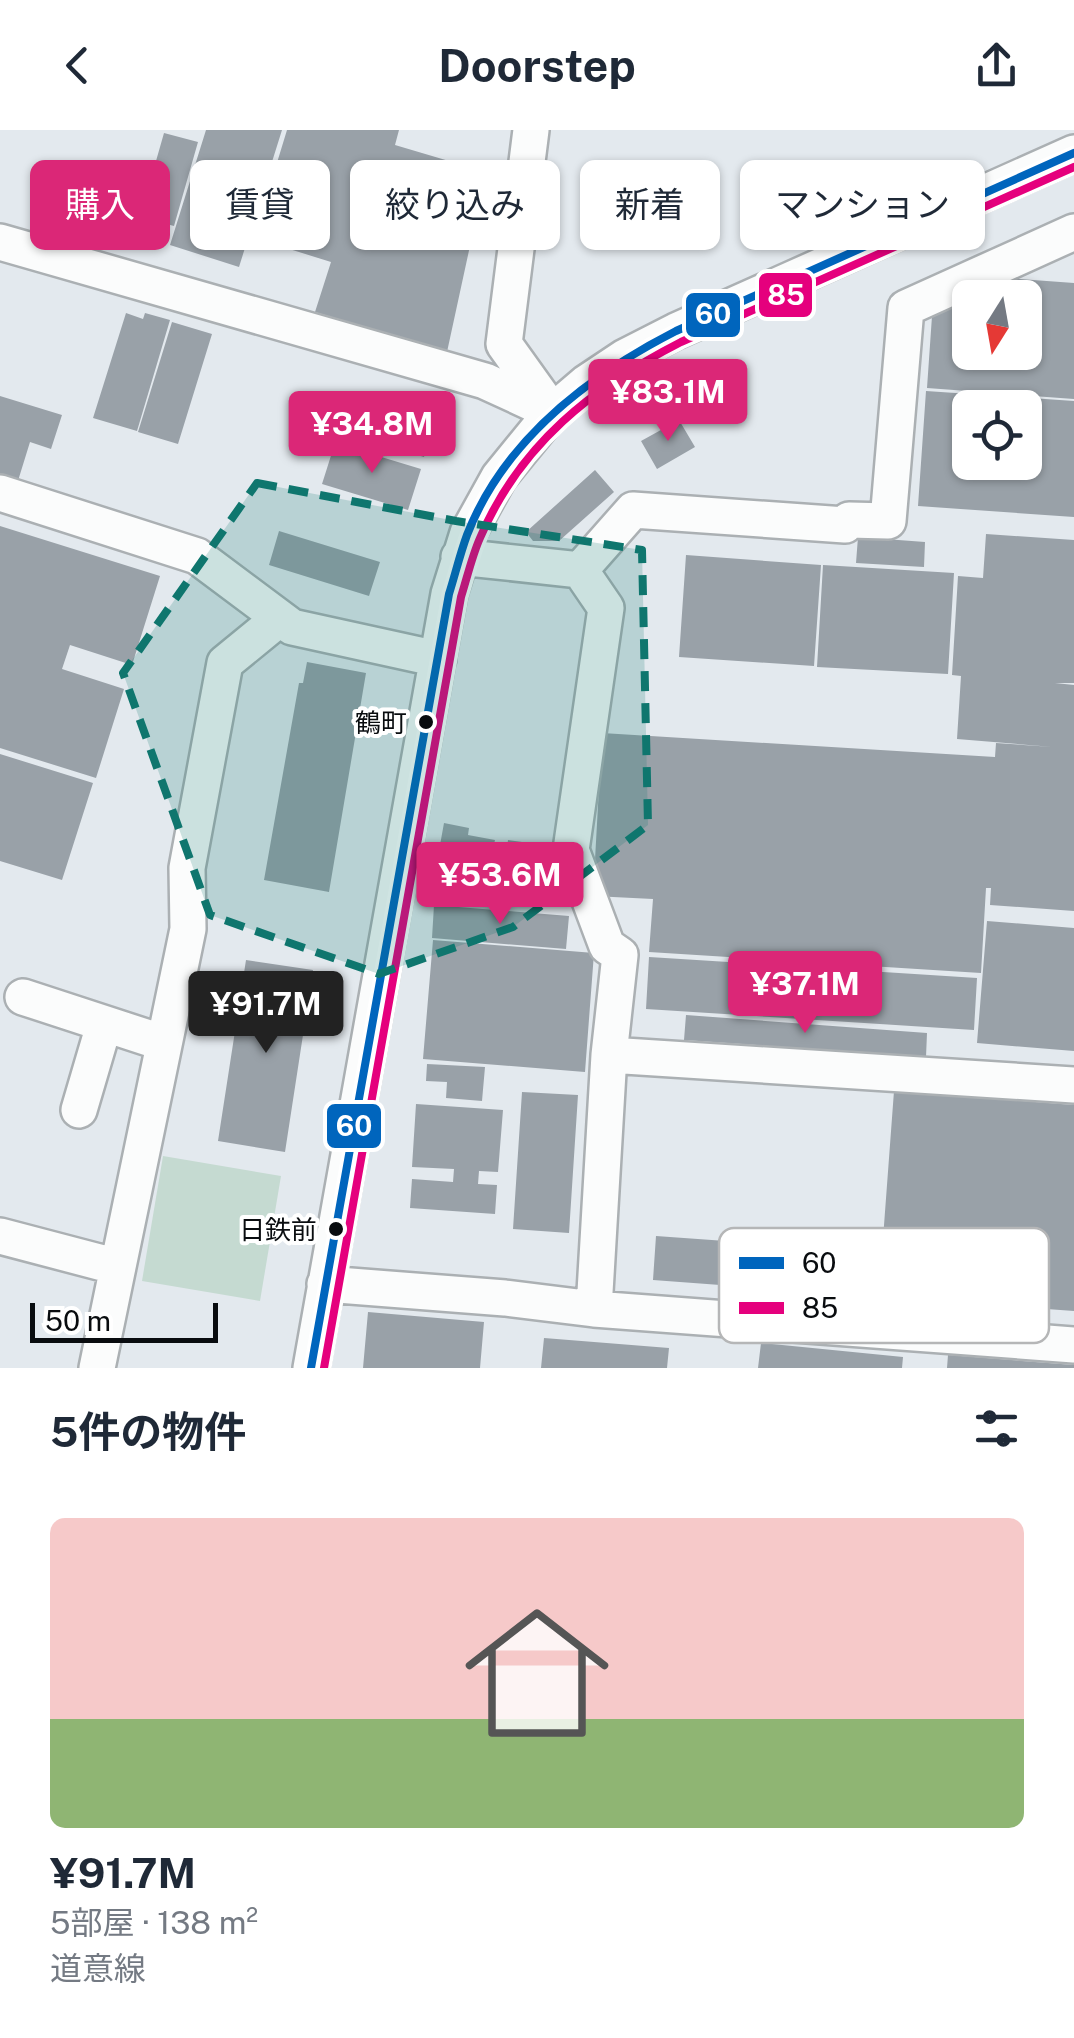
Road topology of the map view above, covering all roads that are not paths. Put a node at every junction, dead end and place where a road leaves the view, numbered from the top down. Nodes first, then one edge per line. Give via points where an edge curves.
1 (531, 130) edge
2 (1074, 152) edge
3 (1074, 232) edge
4 (0, 242) edge
5 (552, 412) junction
6 (0, 492) edge
7 (459, 557) junction
8 (580, 570) junction
9 (280, 618) junction
10 (438, 659) junction
11 (22, 998) dead end
12 (104, 1025) junction
13 (164, 1043) junction
14 (609, 1055) junction
15 (1074, 1086) edge
16 (80, 1110) dead end
17 (0, 1236) edge
18 (118, 1267) junction
19 (324, 1284) junction
20 (594, 1309) junction
21 (719, 1318) edge
22 (1047, 1343) edge
23 (1074, 1345) edge
24 (97, 1368) edge
25 (312, 1368) edge

1 - 5 street via 504,344
2 - 5 street via 624,357
3 - 8 street via 906,308 888,521 633,510
4 - 5 street via 485,381
5 - 7 street via 499,477
6 - 9 street via 197,556
7 - 8 street
7 - 10 street
8 - 14 street via 606,608 571,850 607,946 620,955
9 - 10 street via 292,627
9 - 13 street via 225,663 186,868 188,929
10 - 19 street
11 - 12 street
12 - 13 street
12 - 16 street
13 - 18 street
14 - 15 street
14 - 20 street
17 - 18 street
18 - 24 street
19 - 20 street
19 - 25 street
20 - 21 street
22 - 23 street

